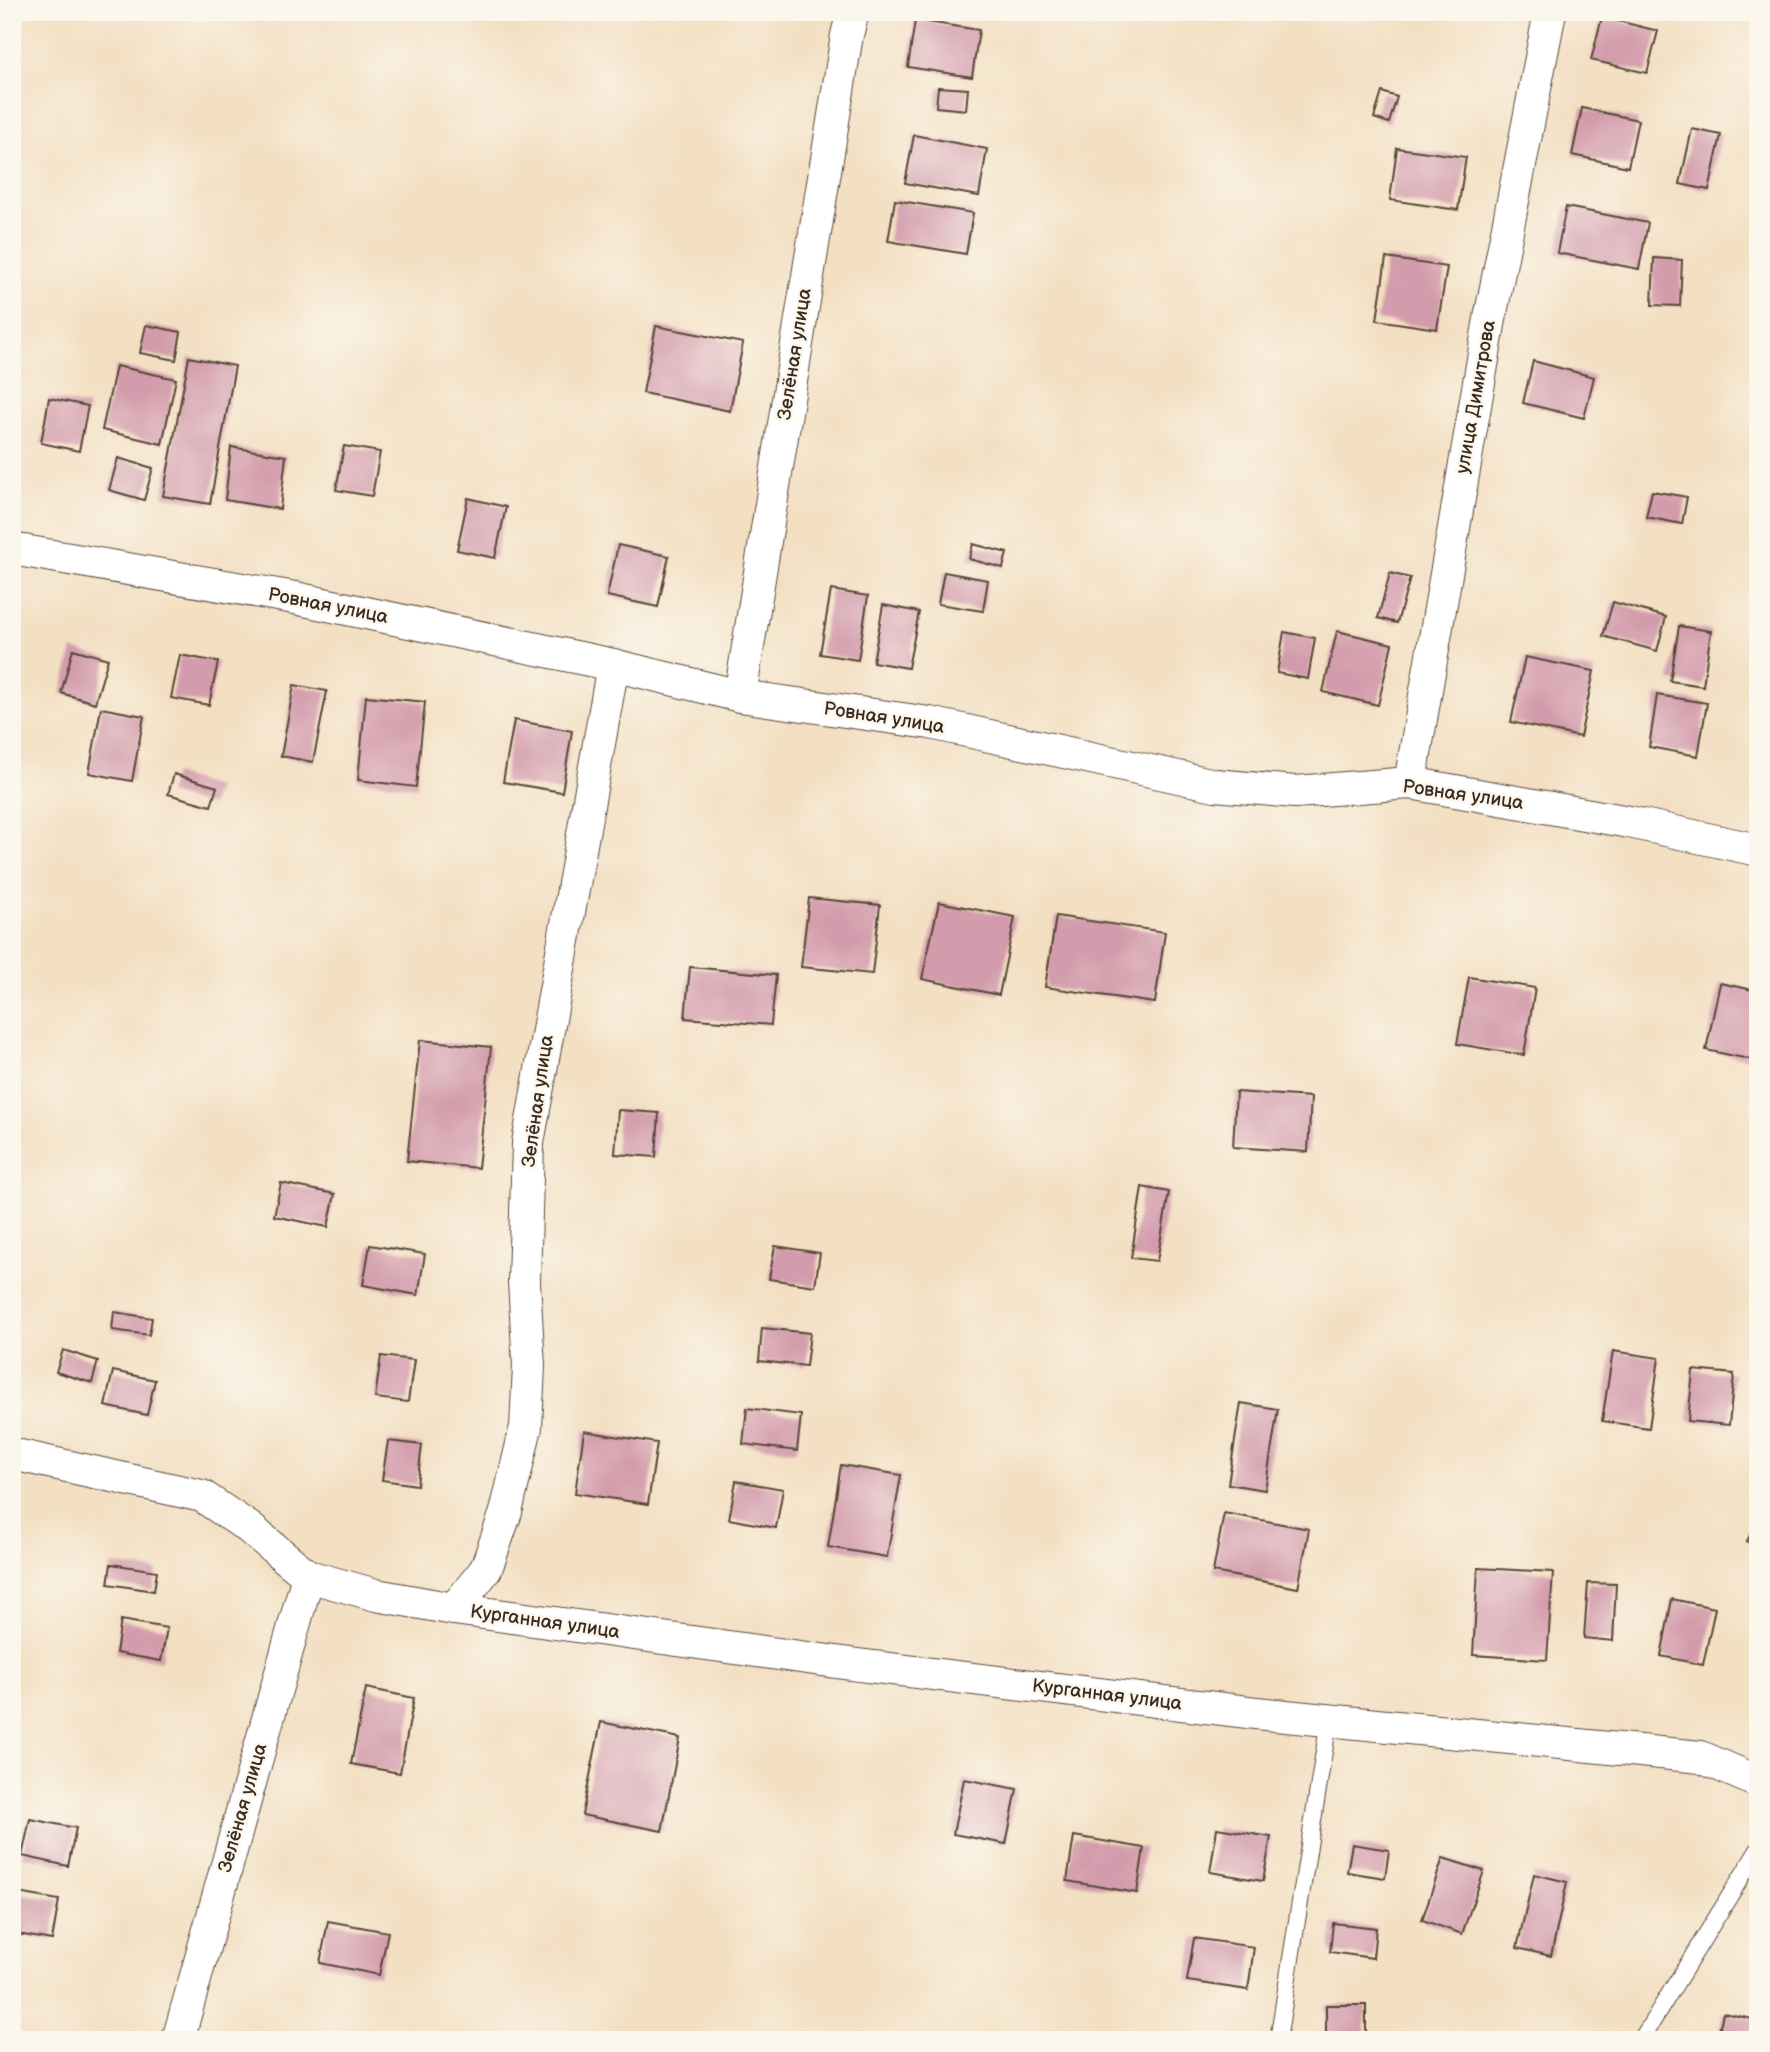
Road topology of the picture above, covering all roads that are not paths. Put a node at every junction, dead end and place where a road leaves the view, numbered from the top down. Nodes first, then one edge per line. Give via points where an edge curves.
1 (853, 12) edge
2 (1550, 12) edge
3 (12, 549) edge
4 (613, 665) junction
5 (740, 696) junction
6 (1410, 783) junction
7 (1758, 850) edge
8 (12, 1454) edge
9 (308, 1576) junction
10 (454, 1609) junction
11 (1329, 1720) junction
12 (1758, 1782) edge
13 (1758, 1850) edge
14 (178, 2040) edge
15 (1278, 2040) edge
16 (1641, 2040) edge

1 - 5 street, Зелёная улица
2 - 6 street, улица Димитрова via 1491,313
3 - 4 street, Ровная улица via 295,598
4 - 5 street, Ровная улица
4 - 10 street, Зелёная улица via 528,1143 526,1427 506,1512 486,1569
5 - 6 street, Ровная улица via 930,723 1215,785 1294,792
6 - 7 street, Ровная улица
8 - 9 street via 202,1496
9 - 10 street, Курганная улица via 376,1595
9 - 14 street, Зелёная улица
10 - 11 street, Курганная улица via 858,1665
11 - 12 street, Курганная улица via 1701,1758
11 - 15 lane
13 - 16 lane

